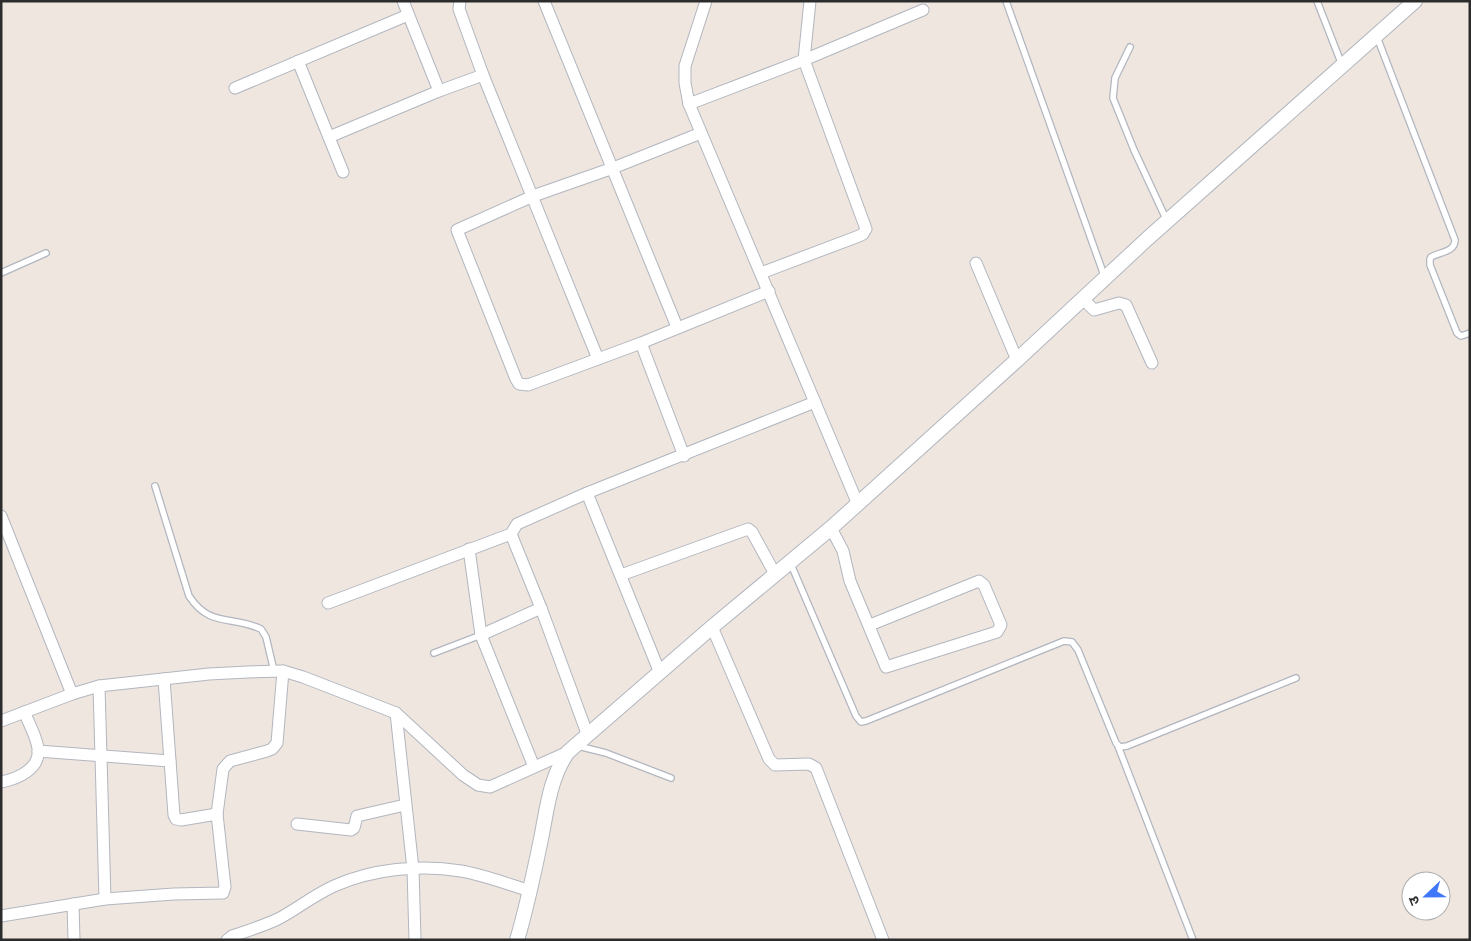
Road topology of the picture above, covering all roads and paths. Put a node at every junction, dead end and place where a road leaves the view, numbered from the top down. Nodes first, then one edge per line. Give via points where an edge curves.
1 (403, 1) edge
2 (460, 1) edge
3 (544, 1) edge
4 (706, 1) edge
5 (810, 1) edge
6 (1006, 1) edge
7 (1317, 1) edge
8 (1415, 1) edge
9 (923, 10) dead end
10 (408, 15) junction
11 (1376, 35) junction
12 (1130, 47) dead end
13 (804, 60) junction
14 (298, 61) junction
15 (1342, 65) junction
16 (483, 75) junction
17 (235, 88) dead end
18 (439, 91) junction
19 (689, 104) junction
20 (702, 132) junction
21 (328, 137) junction
22 (613, 168) junction
23 (342, 172) dead end
24 (533, 196) junction
25 (1168, 221) junction
26 (46, 253) dead end
27 (976, 263) dead end
28 (1, 273) edge
29 (761, 273) junction
30 (1105, 278) junction
31 (769, 291) junction
32 (1083, 299) junction
33 (678, 327) junction
34 (1470, 334) edge
35 (641, 343) junction
36 (598, 358) junction
37 (1017, 360) junction
38 (1152, 363) dead end
39 (815, 402) junction
40 (684, 456) junction
41 (155, 486) dead end
42 (587, 493) junction
43 (857, 502) junction
44 (1, 516) edge
45 (831, 528) junction
46 (511, 534) junction
47 (469, 549) junction
48 (790, 562) junction
49 (775, 574) junction
50 (620, 575) junction
51 (328, 602) dead end
52 (541, 608) junction
53 (870, 625) junction
54 (712, 627) junction
55 (481, 634) junction
56 (434, 653) dead end
57 (279, 671) junction
58 (660, 674) junction
59 (1296, 678) dead end
60 (164, 679) junction
61 (99, 686) junction
62 (72, 694) junction
63 (24, 712) junction
64 (396, 713) junction
65 (1, 721) edge
66 (588, 736) junction
67 (1118, 746) junction
68 (572, 749) junction
69 (38, 752) junction
70 (102, 757) junction
71 (170, 761) junction
72 (534, 768) junction
73 (671, 778) dead end
74 (1, 782) edge
75 (405, 805) junction
76 (217, 814) junction
77 (297, 824) dead end
78 (413, 869) junction
79 (530, 891) junction
80 (105, 898) junction
81 (73, 904) junction
82 (1, 916) edge
83 (74, 940) edge
84 (227, 940) edge
85 (415, 940) edge
86 (517, 940) edge
87 (883, 940) edge
88 (1193, 940) edge

1 - 10 street
2 - 16 street via 459,9
3 - 22 street
4 - 19 street via 685,66
5 - 13 street
6 - 30 lane
7 - 15 lane
8 - 11 street
9 - 13 street
10 - 14 street
10 - 18 street
11 - 15 street
11 - 34 lane via 1456,244 1431,257 1430,266 1457,333 1461,336
12 - 25 lane via 1115,78 1113,98
13 - 19 street
13 - 29 street via 866,229 859,236
14 - 17 street
14 - 21 street
15 - 25 street
16 - 18 street
16 - 24 street
18 - 21 street
19 - 20 street
20 - 22 street
20 - 29 street
21 - 23 street
22 - 24 street
22 - 33 street
24 - 36 street
24 - 36 street via 457,230 516,379 519,384 528,385
25 - 30 street
26 - 28 lane
27 - 37 street
29 - 31 street
30 - 32 street
31 - 33 street
31 - 39 street
32 - 37 street
32 - 38 street via 1094,310 1119,303 1126,305
33 - 35 street
35 - 36 street
35 - 40 street
37 - 43 street
39 - 40 street
39 - 43 street
40 - 42 street
41 - 57 lane via 188,596 211,617 261,629
42 - 46 street via 517,524
42 - 50 street
43 - 45 street
44 - 62 street
45 - 48 street
45 - 53 street via 843,551 850,581
46 - 47 street
46 - 52 street
47 - 51 street
47 - 55 street
48 - 49 street
48 - 67 lane via 861,722 1068,641 1078,650
49 - 50 street via 752,532 746,529
49 - 54 street
50 - 58 street
52 - 55 street
52 - 66 street
53 - 53 street via 979,581 984,585 1001,625 997,632 887,667
54 - 58 street
54 - 87 street via 772,763 809,764 816,768
55 - 56 lane
55 - 72 street
57 - 60 street
57 - 64 street
57 - 76 street via 277,743 272,749 226,764
58 - 66 street
59 - 67 lane via 1128,746
60 - 61 street
60 - 71 street
61 - 62 street
61 - 70 street
62 - 63 street
63 - 65 street
63 - 69 street
64 - 72 street via 478,785 490,787
64 - 75 street
66 - 68 street
67 - 88 lane
68 - 72 street
68 - 73 lane via 606,753
68 - 79 street via 562,761 552,784
69 - 70 street
69 - 74 street via 34,764 24,775
70 - 71 street
70 - 80 street
71 - 76 street via 175,817 181,820
75 - 77 street via 357,816 351,830
75 - 78 street
76 - 80 street via 226,887 223,893
78 - 79 street via 461,871
78 - 84 street via 380,872 344,882 279,918
78 - 85 street
79 - 86 street
80 - 81 street
81 - 82 street
81 - 83 street

